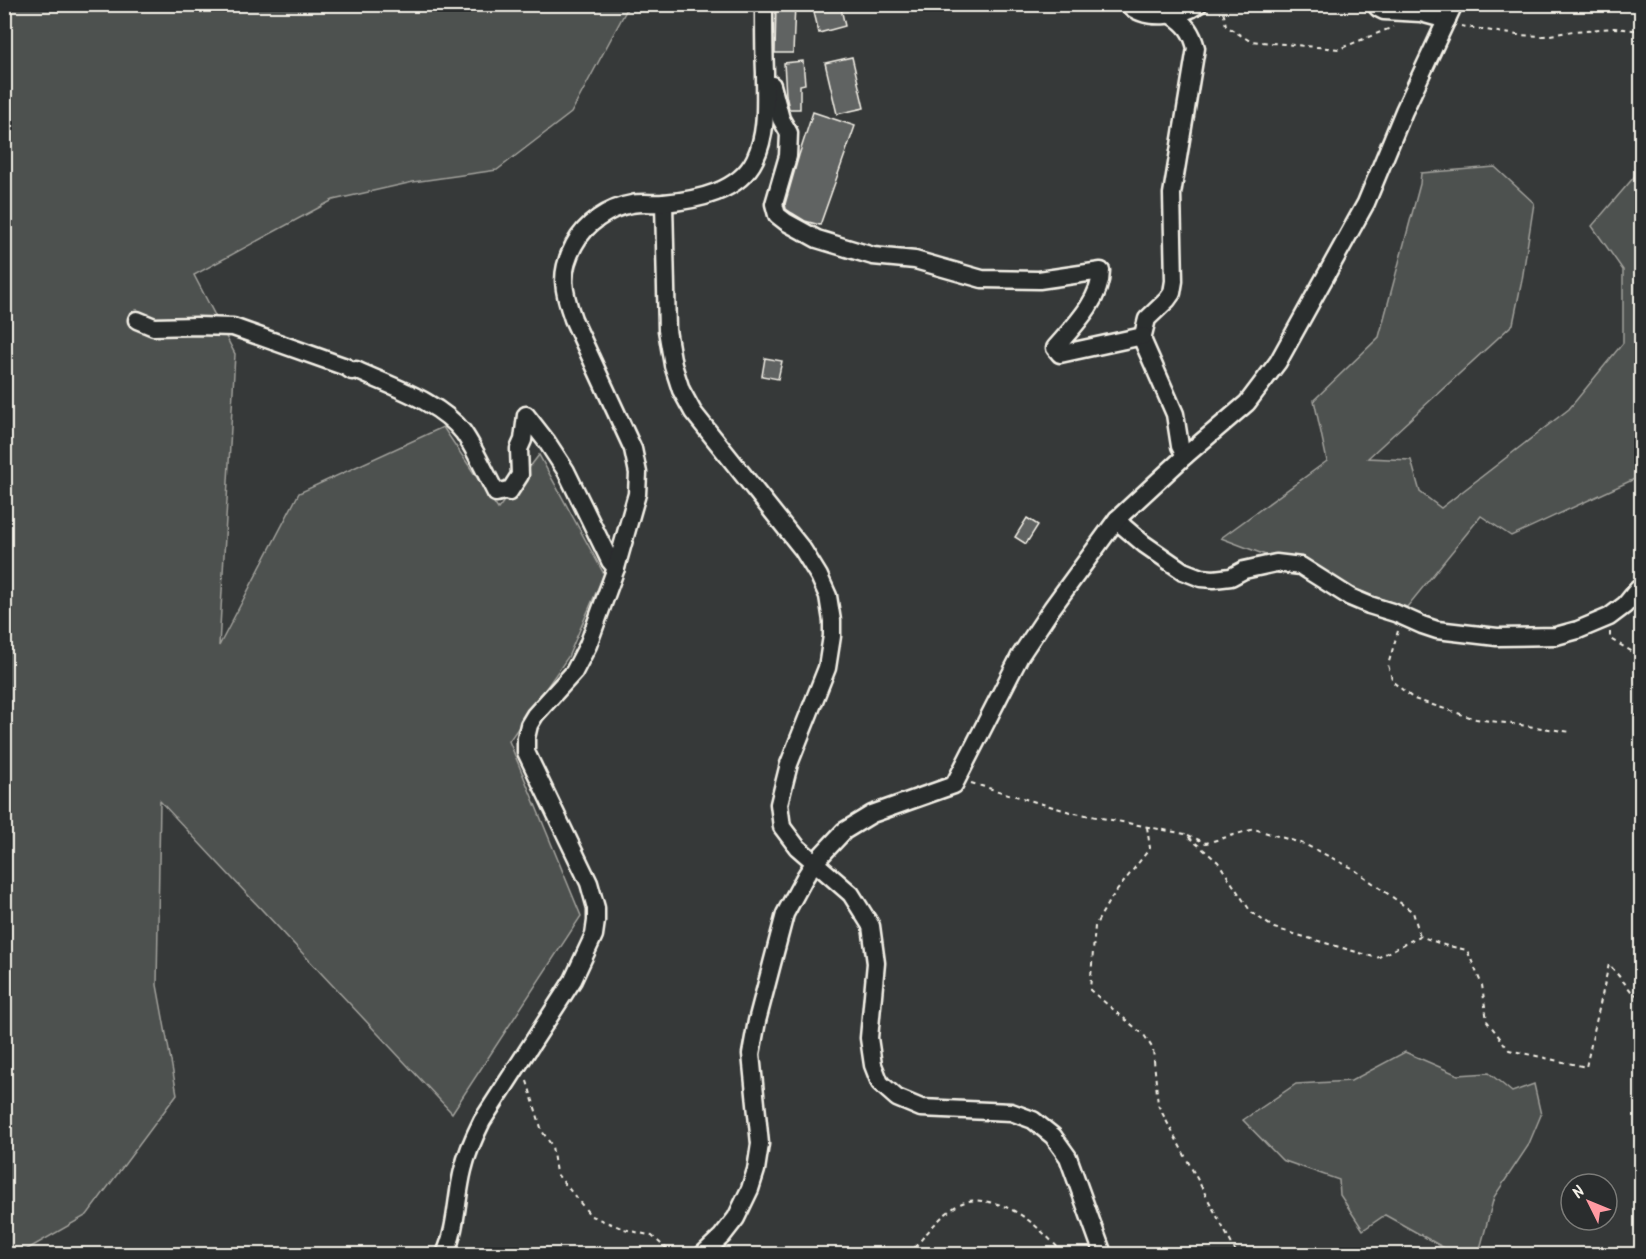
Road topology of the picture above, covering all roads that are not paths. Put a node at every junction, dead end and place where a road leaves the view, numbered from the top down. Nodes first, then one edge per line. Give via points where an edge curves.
1 (764, 4) edge
2 (1128, 4) edge
3 (1199, 4) edge
4 (1375, 4) edge
5 (1454, 4) edge
6 (1172, 15) junction
7 (1447, 20) junction
8 (765, 79) junction
9 (664, 203) junction
10 (137, 320) dead end
11 (1143, 336) junction
12 (1185, 456) junction
13 (1118, 519) junction
14 (616, 568) junction
15 (1641, 591) edge
16 (814, 863) junction
17 (445, 1254) edge
18 (704, 1254) edge
19 (1102, 1254) edge

1 - 8 street
2 - 6 street via 1143,13
3 - 6 street
4 - 7 street via 1384,11 1421,13
5 - 7 street
6 - 11 street via 1188,28 1196,48 1172,194 1172,293 1147,320
7 - 12 street via 1366,204 1278,362 1247,403
8 - 9 street via 762,138 754,161 744,174 729,188
8 - 11 street via 771,83 789,133 788,156 774,204 777,215 786,222 817,239 873,256 915,260 982,279 1039,280 1101,271 1101,281 1085,313 1055,348 1060,354
9 - 14 street via 632,204 607,212 587,226 567,257 563,278 573,319 633,449 638,473 637,494
9 - 16 street via 667,330 681,390 693,412 803,550 828,596 832,629 827,668 789,764 779,804 782,827
10 - 14 street via 154,327 233,327 356,370 426,402 462,432 496,493 509,492 520,475 519,449 525,415 566,471
11 - 12 street via 1175,414
12 - 13 street
13 - 15 street via 1144,544 1183,571 1201,578 1231,577 1276,563 1301,566 1350,597 1437,630 1497,637 1556,636 1609,617 1638,589
13 - 16 street via 1020,656 954,785 872,814 844,831
14 - 17 street via 579,663 535,715 526,738 526,752 589,883 596,908 594,935 573,980 470,1143
16 - 18 street via 785,914 757,1021 751,1054 760,1144 756,1170 736,1218
16 - 19 street via 851,894 871,926 876,963 869,1038 880,1083 897,1098 921,1108 1011,1112 1033,1120 1053,1136 1068,1157

